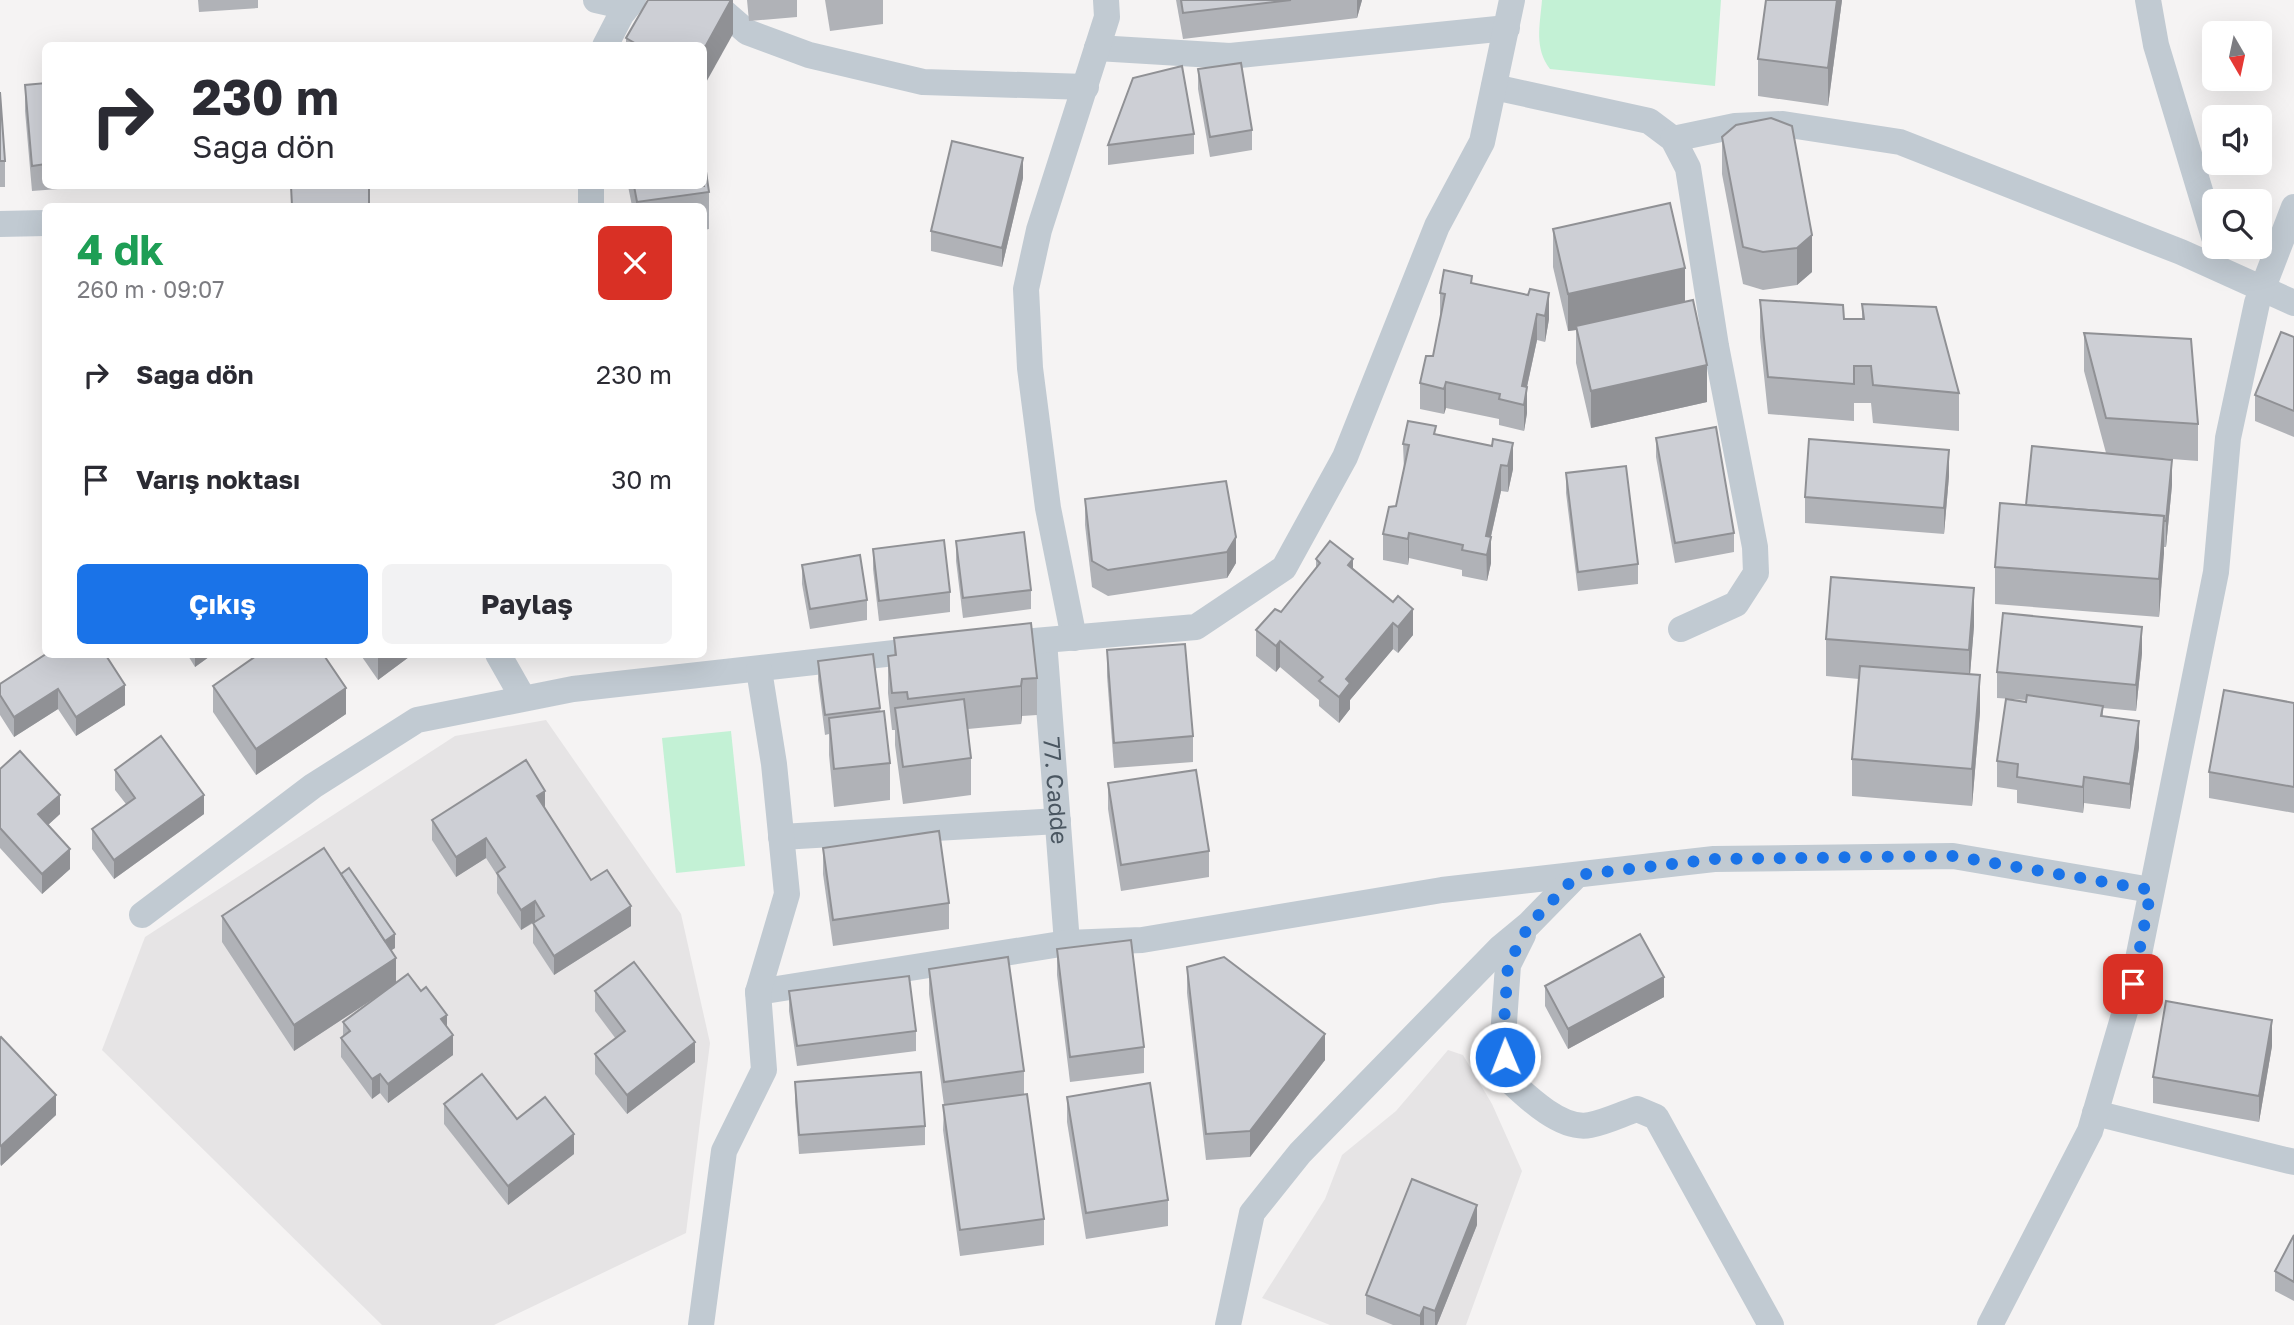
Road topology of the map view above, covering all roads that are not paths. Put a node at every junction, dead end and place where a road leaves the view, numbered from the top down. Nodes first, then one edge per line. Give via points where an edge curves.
1 (596, 0) edge
2 (710, 0) edge
3 (1107, 0) edge
4 (1512, 0) edge
5 (2148, 0) edge
6 (630, 4) edge
7 (1507, 29) junction
8 (607, 42) edge
9 (1097, 48) junction
10 (1086, 87) junction
11 (1494, 87) junction
12 (1673, 139) junction
13 (2202, 197) edge
14 (2294, 207) edge
15 (42, 223) edge
16 (0, 224) edge
17 (2223, 259) edge
18 (2229, 274) junction
19 (2263, 289) junction
20 (2294, 303) edge
21 (1681, 629) dead end
22 (1074, 638) junction
23 (1044, 641) junction
24 (500, 658) edge
25 (707, 663) edge
26 (759, 670) junction
27 (523, 698) junction
28 (1058, 821) junction
29 (781, 837) junction
30 (1577, 875) junction
31 (2151, 890) junction
32 (142, 915) dead end
33 (1529, 925) junction
34 (1067, 943) junction
35 (758, 992) junction
36 (2095, 1113) junction
37 (2294, 1162) edge
38 (701, 1325) edge
39 (1228, 1325) edge
40 (1771, 1325) edge
41 (1990, 1325) edge

1 - 6 street
2 - 10 street via 747,32 809,55 923,82
3 - 9 street
4 - 7 street
5 - 13 street via 2156,45
6 - 8 street
7 - 9 street via 1230,56
7 - 11 street
9 - 10 street
10 - 22 street via 1039,230 1026,289 1030,368 1046,495
11 - 12 street via 1649,121
11 - 22 street via 1482,142 1437,226 1345,457 1284,568 1196,627
12 - 18 street via 1735,126 1783,124 1900,142
12 - 21 street via 1688,168 1756,573 1736,604
14 - 19 street
15 - 16 street
17 - 18 street
18 - 19 street
19 - 20 street
19 - 31 street via 2228,438 2216,572
22 - 23 street
23 - 26 street
23 - 28 street, 77. Cadde
24 - 27 street
25 - 26 street
25 - 27 street
26 - 29 street
27 - 32 street via 417,720 313,786
28 - 29 street
28 - 34 street, 77. Cadde
29 - 35 street via 787,894
30 - 31 street via 1714,859 1953,856
30 - 33 street
30 - 34 street via 1443,891 1142,940
31 - 36 street via 2133,984
33 - 39 street via 1500,948 1300,1153 1252,1213
33 - 40 street via 1508,965 1503,1037 1506,1077 1532,1102 1562,1121 1587,1126 1637,1109 1656,1117
34 - 35 street
35 - 38 street via 764,1070 724,1151
36 - 37 street
36 - 41 street via 2090,1131

